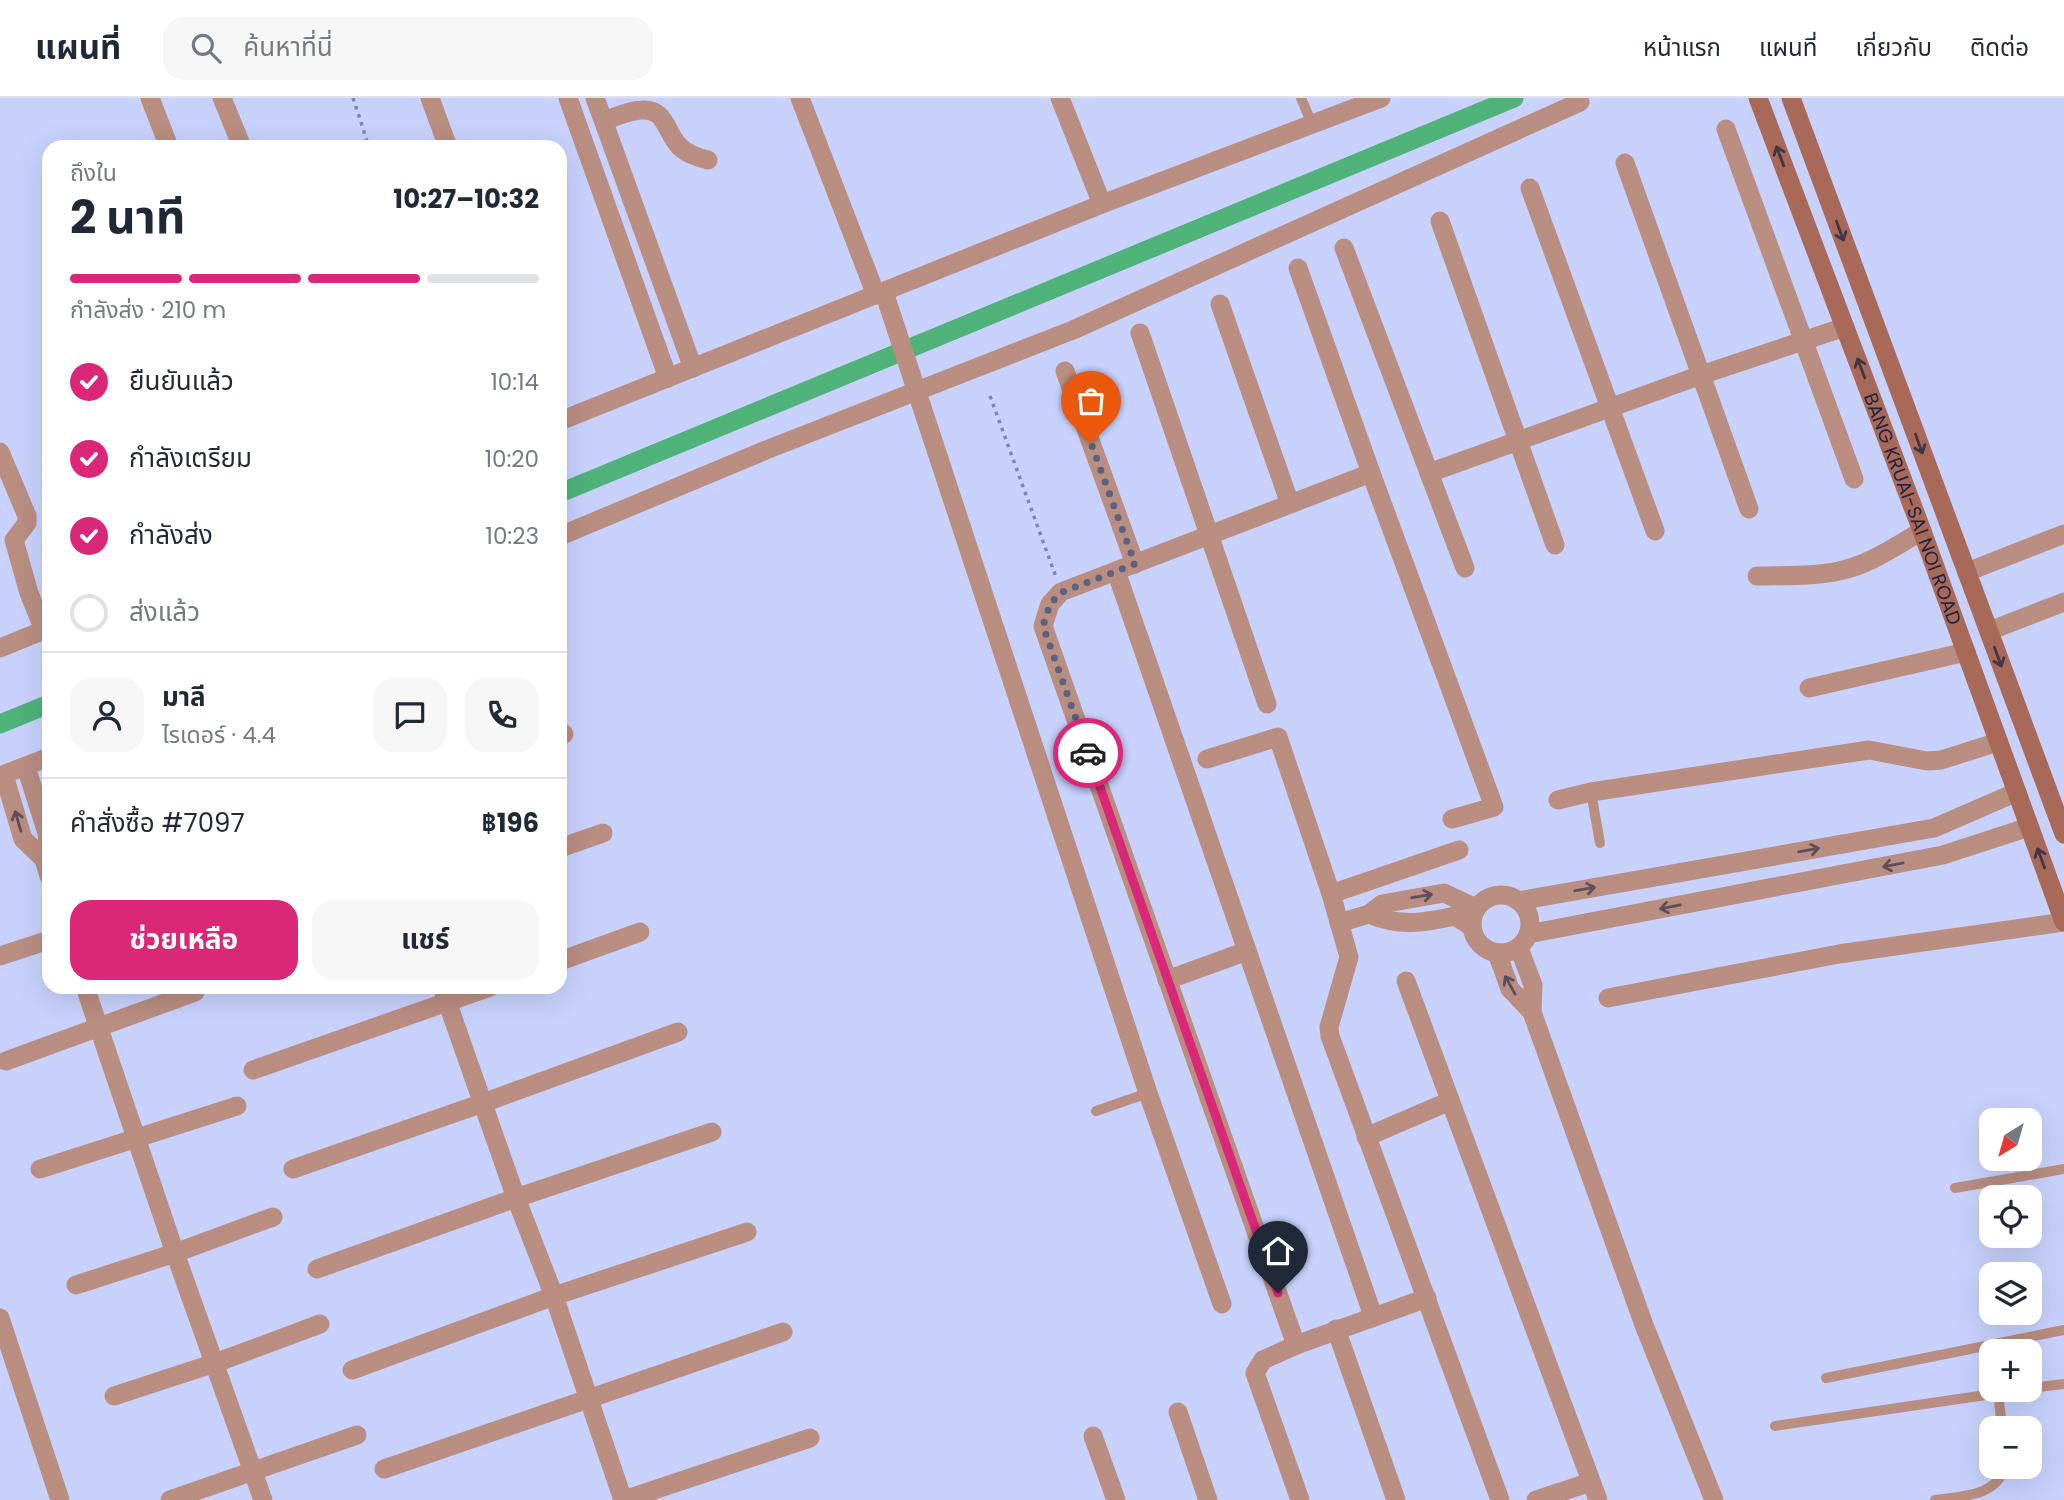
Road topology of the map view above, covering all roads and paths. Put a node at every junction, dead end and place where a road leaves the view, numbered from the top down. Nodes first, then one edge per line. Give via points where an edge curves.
1 (150, 98) edge
2 (353, 98) edge
3 (430, 98) edge
4 (568, 98) edge
5 (595, 98) edge
6 (800, 98) edge
7 (1060, 98) edge
8 (1301, 98) edge
9 (1381, 98) edge
10 (1758, 98) edge
11 (1791, 98) edge
12 (1582, 99) edge
13 (229, 100) edge
14 (604, 121) junction
15 (1312, 124) junction
16 (1726, 129) dead end
17 (166, 140) edge
18 (240, 140) edge
19 (367, 140) edge
20 (445, 140) edge
21 (708, 160) dead end
22 (1625, 163) dead end
23 (1530, 188) dead end
24 (1102, 204) junction
25 (1440, 221) dead end
26 (1344, 248) dead end
27 (1298, 268) dead end
28 (883, 298) junction
29 (1220, 304) dead end
30 (1845, 327) junction
31 (1140, 332) dead end
32 (1803, 341) junction
33 (693, 368) junction
34 (1065, 371) dead end
35 (1701, 374) junction
36 (668, 378) junction
37 (915, 384) junction
38 (990, 396) dead end
39 (1610, 407) junction
40 (567, 418) edge
41 (1518, 441) junction
42 (0, 452) edge
43 (1370, 473) junction
44 (1429, 473) junction
45 (1854, 479) dead end
46 (1290, 504) junction
47 (1749, 509) dead end
48 (1655, 531) dead end
49 (1922, 531) junction
50 (567, 533) edge
51 (2064, 534) edge
52 (1209, 535) junction
53 (1555, 545) dead end
54 (1135, 564) junction
55 (1465, 568) dead end
56 (1116, 571) junction
57 (1967, 572) junction
58 (1757, 576) dead end
59 (1062, 592) junction
60 (2064, 602) edge
61 (42, 621) edge
62 (42, 631) edge
63 (1989, 631) junction
64 (0, 648) edge
65 (1966, 652) junction
66 (1809, 688) dead end
67 (1267, 704) dead end
68 (1998, 742) junction
69 (1207, 759) dead end
70 (42, 760) edge
71 (26, 767) junction
72 (2, 775) edge
73 (1591, 792) junction
74 (2017, 792) junction
75 (1558, 800) dead end
76 (42, 817) edge
77 (1452, 819) dead end
78 (2029, 827) junction
79 (1934, 828) junction
80 (603, 833) dead end
81 (2064, 834) edge
82 (1600, 843) dead end
83 (567, 846) edge
84 (1459, 850) dead end
85 (1943, 855) junction
86 (42, 863) edge
87 (1331, 894) junction
88 (1518, 901) junction
89 (1474, 918) junction
90 (2064, 922) edge
91 (1339, 923) junction
92 (640, 932) dead end
93 (1523, 941) junction
94 (42, 942) edge
95 (1247, 951) junction
96 (1497, 953) junction
97 (0, 956) edge
98 (567, 958) edge
99 (1167, 979) junction
100 (1406, 981) dead end
101 (87, 994) edge
102 (190, 994) edge
103 (444, 995) edge
104 (1608, 998) dead end
105 (1532, 1012) junction
106 (99, 1027) junction
107 (678, 1032) dead end
108 (6, 1061) dead end
109 (253, 1070) dead end
110 (1148, 1093) junction
111 (1450, 1101) junction
112 (484, 1104) junction
113 (237, 1106) dead end
114 (1096, 1111) dead end
115 (712, 1132) dead end
116 (1366, 1137) junction
117 (136, 1138) junction
118 (40, 1169) dead end
119 (293, 1169) dead end
120 (2064, 1169) edge
121 (1955, 1188) dead end
122 (516, 1198) junction
123 (273, 1217) dead end
124 (747, 1232) dead end
125 (175, 1253) junction
126 (317, 1269) dead end
127 (76, 1285) dead end
128 (554, 1296) junction
129 (1427, 1298) junction
130 (1222, 1304) dead end
131 (1373, 1316) junction
132 (0, 1318) edge
133 (320, 1324) dead end
134 (1335, 1329) junction
135 (2064, 1330) edge
136 (783, 1332) dead end
137 (1296, 1345) junction
138 (215, 1363) junction
139 (352, 1370) dead end
140 (1826, 1378) dead end
141 (2064, 1384) edge
142 (2042, 1387) edge
143 (1979, 1395) edge
144 (114, 1396) dead end
145 (588, 1399) junction
146 (1178, 1412) dead end
147 (1775, 1426) dead end
148 (357, 1435) dead end
149 (1093, 1436) dead end
150 (810, 1438) dead end
151 (384, 1469) dead end
152 (254, 1471) junction
153 (2000, 1479) edge
154 (1594, 1491) edge
155 (60, 1500) edge
156 (170, 1500) edge
157 (263, 1500) edge
158 (624, 1500) edge
159 (1116, 1500) edge
160 (1208, 1500) edge
161 (1300, 1500) edge
162 (1396, 1500) edge
163 (1500, 1500) edge
164 (1536, 1500) edge
165 (1714, 1500) edge
166 (1935, 1500) edge

1 - 17 street
2 - 19 path
3 - 20 street
4 - 36 street
5 - 14 street
6 - 28 street
7 - 24 street
8 - 15 lane
9 - 15 street
30 -> 10 main road, BANG KRUAI-SAI NOI ROAD
11 -> 57 main road, BANG KRUAI-SAI NOI ROAD
12 - 37 street via 1073,330
13 - 18 street
14 - 21 street via 639,109 651,110 662,117 681,148
14 - 33 street
15 - 24 street
16 - 32 street
22 - 35 street
23 - 39 street
24 - 28 street
25 - 41 street
26 - 44 street
27 - 43 street
28 - 33 street
28 - 37 street
29 - 46 street
30 - 32 street
49 -> 30 main road, BANG KRUAI-SAI NOI ROAD
31 - 52 street
32 - 35 street
32 - 45 street
33 - 36 street
34 - 54 street
35 - 39 street
35 - 47 street
36 - 40 street
37 - 50 street
37 - 110 street
38 - 59 path
39 - 41 street
39 - 48 street
41 - 44 street
41 - 53 street
42 - 61 street via 27,516 14,540
43 - 46 street
43 - 77 street via 1494,807
44 - 55 street
46 - 52 street
49 - 58 street via 1840,571
49 - 65 main road, BANG KRUAI-SAI NOI ROAD
51 - 57 street
52 - 54 street
52 - 67 street
54 - 56 street
56 - 59 street
56 - 95 street
57 - 63 main road, BANG KRUAI-SAI NOI ROAD
59 - 99 street via 1050,604 1043,626
60 - 63 street
62 - 64 street
63 -> 81 main road, BANG KRUAI-SAI NOI ROAD
65 - 66 street
65 - 68 main road, BANG KRUAI-SAI NOI ROAD
68 - 73 street via 1941,761 1869,750
68 - 74 main road, BANG KRUAI-SAI NOI ROAD
69 - 87 street via 1278,737
70 - 71 street
71 - 72 street
71 - 76 street
86 -> 72 street via 23,839
73 - 75 street
73 - 82 lane
74 - 78 main road, BANG KRUAI-SAI NOI ROAD
74 - 79 street
78 - 85 street
90 -> 78 main road, BANG KRUAI-SAI NOI ROAD
79 - 85 street
88 -> 79 street
80 - 83 street
84 - 87 street
85 -> 93 street
87 - 91 street
88 - 89 street via 1499,895 1483,902
88 - 93 street via 1529,918
89 - 91 street via 1387,922 1369,914
89 - 96 street via 1474,936 1481,946
90 - 104 street via 1839,954
91 - 116 street via 1349,957 1330,1036
92 - 98 street
93 - 96 street via 1511,952
93 - 105 street via 1533,985
94 - 97 street
95 - 99 street
95 - 131 street
105 -> 96 street via 1510,989
99 - 137 street
100 - 111 street
101 - 106 street
102 - 106 street
103 - 109 street
103 - 112 street
105 - 165 street via 1644,1325
106 - 108 street
106 - 117 street
107 - 112 street
110 - 114 lane
110 - 130 street
111 - 116 street
111 - 154 street
112 - 119 street
112 - 122 street
113 - 117 street
115 - 122 street
116 - 129 street
117 - 118 street
117 - 125 street
120 - 121 lane
122 - 126 street
122 - 128 street
123 - 125 street
124 - 128 street
125 - 127 street
125 - 138 street
128 - 139 street
128 - 145 street
129 - 131 street
129 - 163 street
131 - 134 street
132 - 155 street
133 - 138 street
134 - 137 street
134 - 162 street
135 - 140 lane
136 - 145 street
137 - 161 street via 1263,1360 1255,1373
138 - 144 street
138 - 152 street
141 - 142 lane
143 - 147 lane
145 - 151 street
145 - 158 street
146 - 160 street
148 - 152 street
149 - 159 street
150 - 158 street
152 - 156 street
152 - 157 street
153 - 166 lane via 1984,1492
154 - 164 street

